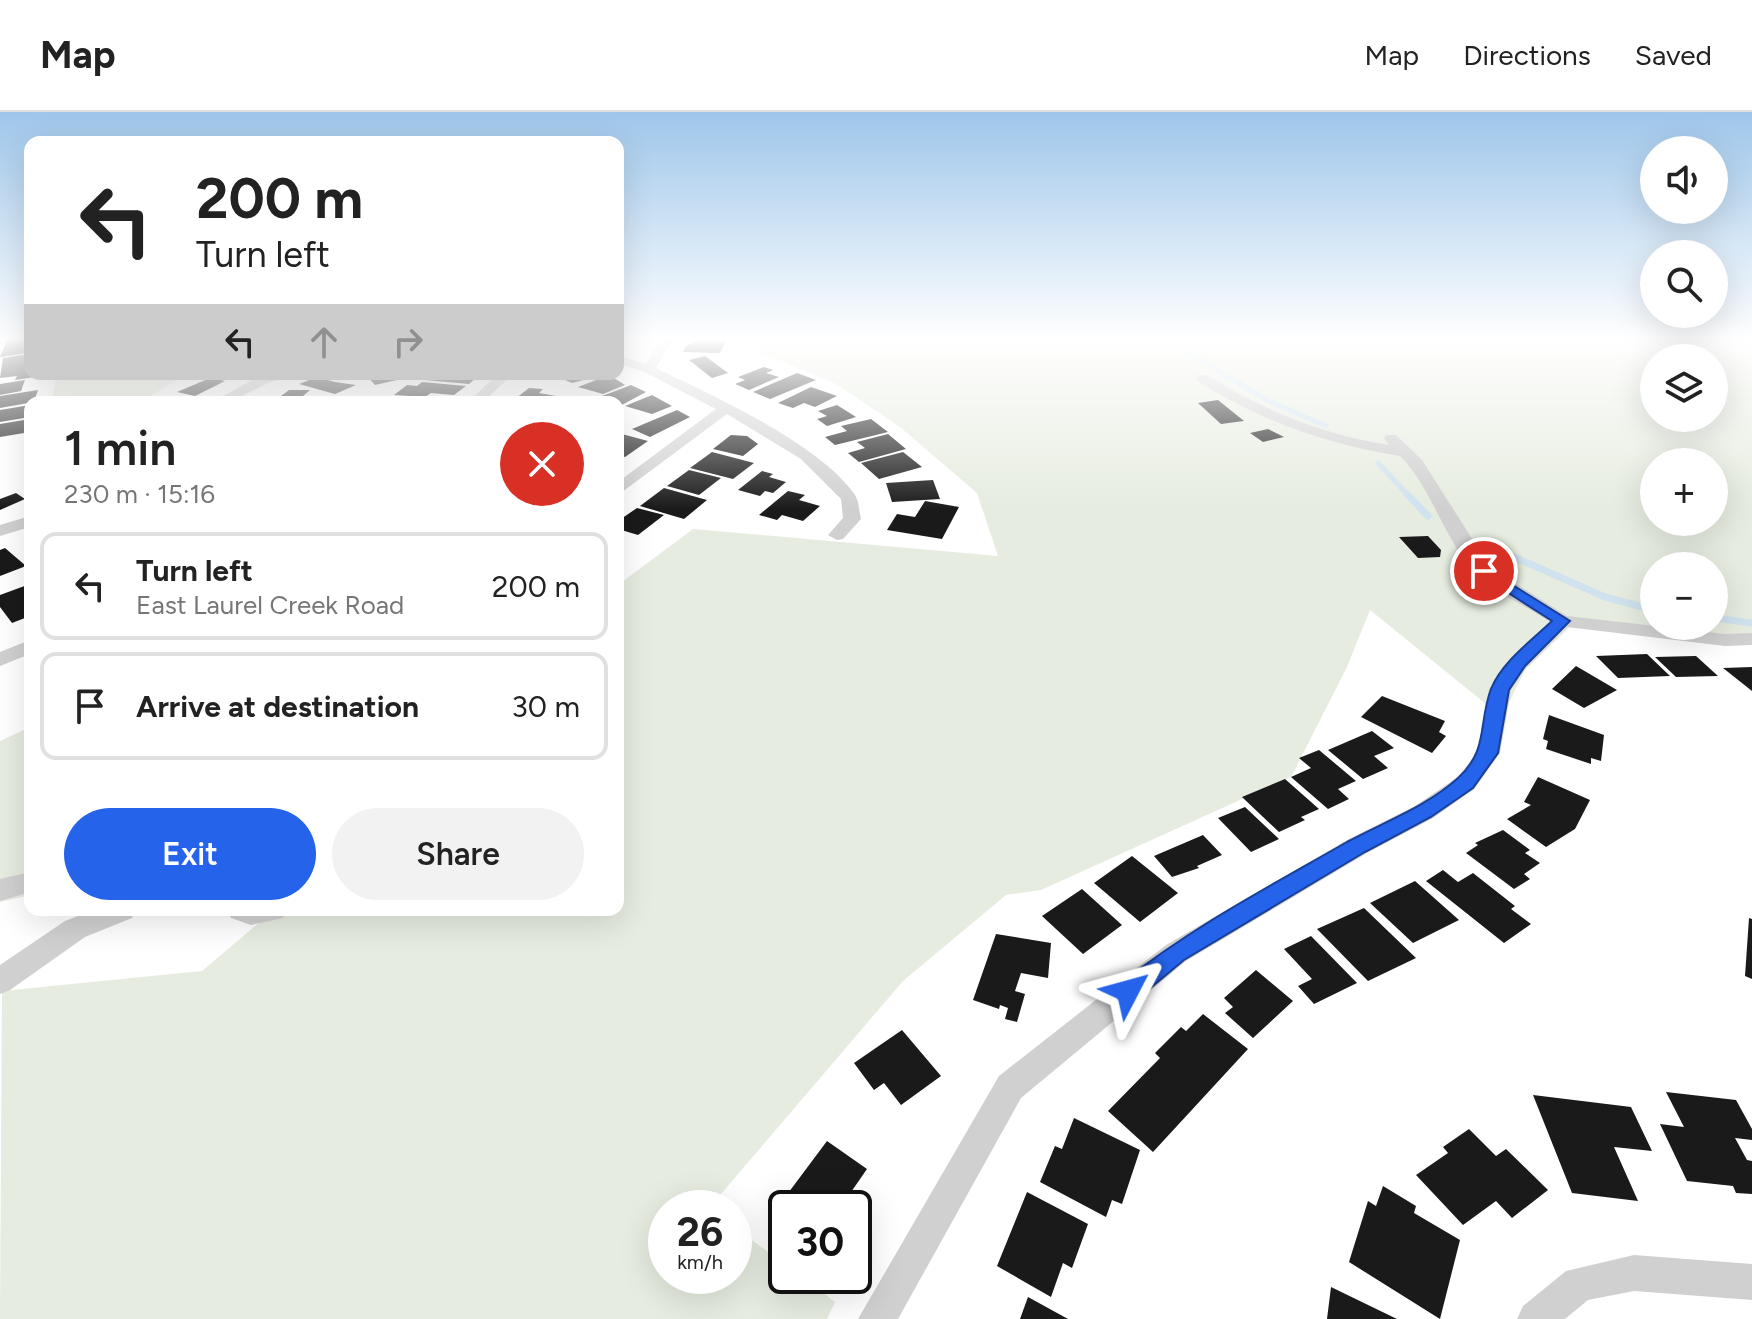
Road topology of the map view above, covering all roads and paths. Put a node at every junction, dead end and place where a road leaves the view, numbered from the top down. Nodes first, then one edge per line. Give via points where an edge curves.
1 (703, 396) edge
2 (1232, 396) edge
3 (726, 408) junction
4 (1391, 438) dead end
5 (1406, 452) junction
6 (624, 485) edge
7 (24, 523) edge
8 (0, 531) edge
9 (837, 535) dead end
10 (1562, 621) junction
11 (1752, 639) edge
12 (24, 649) edge
13 (0, 660) edge
14 (24, 884) edge
15 (0, 890) edge
16 (107, 916) edge
17 (0, 981) edge
18 (1752, 1282) edge
19 (877, 1319) edge
20 (1536, 1319) edge

1 - 3 street
2 - 5 street via 1270,419 1312,433
3 - 6 street
3 - 9 street via 806,456 849,498 852,519
4 - 5 street
5 - 10 street via 1484,571
7 - 8 street
10 - 11 street
10 - 19 street via 1500,689 1489,753 1466,783 1176,953 1010,1087
12 - 13 street
14 - 15 street
16 - 17 street via 75,929
18 - 20 street via 1634,1273 1579,1284

